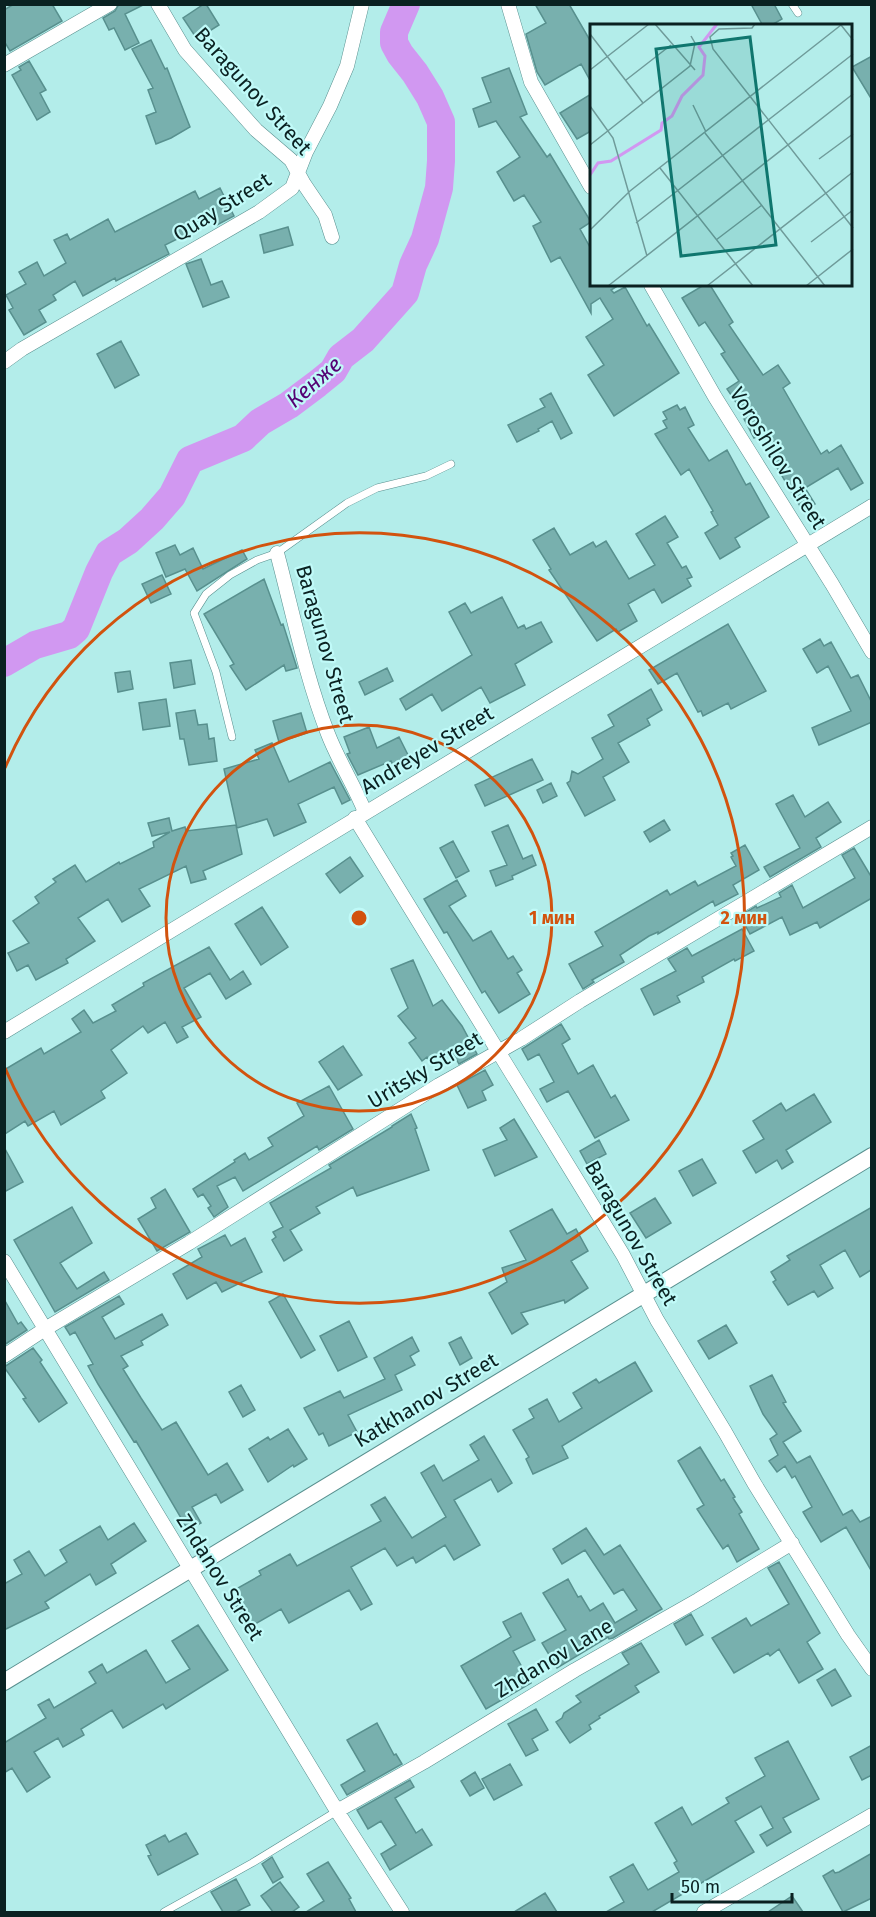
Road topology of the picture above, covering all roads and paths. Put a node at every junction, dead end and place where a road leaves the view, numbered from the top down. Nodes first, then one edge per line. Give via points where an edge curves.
1 (110, 4) edge
2 (158, 4) edge
3 (362, 4) edge
4 (508, 4) edge
5 (792, 4) edge
6 (798, 13) dead end
7 (4, 65) edge
8 (298, 172) junction
9 (590, 185) edge
10 (332, 237) dead end
11 (652, 286) edge
12 (4, 362) edge
13 (451, 464) dead end
14 (872, 506) edge
15 (807, 545) junction
16 (277, 553) junction
17 (872, 652) edge
18 (232, 737) dead end
19 (360, 815) junction
20 (872, 827) edge
21 (4, 1032) edge
22 (498, 1051) junction
23 (872, 1156) edge
24 (4, 1261) edge
25 (644, 1296) junction
26 (45, 1329) junction
27 (4, 1356) edge
28 (792, 1543) junction
29 (191, 1569) junction
30 (872, 1669) edge
31 (4, 1682) edge
32 (338, 1811) junction
33 (872, 1815) edge
34 (164, 1912) edge
35 (402, 1912) edge
36 (704, 1912) edge

1 - 7 street
2 - 8 street, Baragunov Street via 185,50 256,130 291,160
3 - 8 street, Quay Street via 347,66
4 - 9 street via 531,82
5 - 6 lane
8 - 10 street, Baragunov Street via 325,215
8 - 12 street, Quay Street via 292,188 259,212
11 - 15 street, Voroshilov Street
13 - 16 lane via 426,476 377,488 347,503
14 - 15 street, Andreyev Street
15 - 17 street, Voroshilov Street
15 - 19 street, Andreyev Street
16 - 18 lane via 230,574 206,594 194,613 216,672
16 - 19 street, Baragunov Street via 322,718 353,784
19 - 21 street, Andreyev Street
19 - 22 street, Baragunov Street
20 - 22 street, Uritsky Street
22 - 25 street, Baragunov Street
22 - 26 street, Uritsky Street
23 - 25 street, Katkhanov Street
24 - 26 street, Zhdanov Street
25 - 28 street, Baragunov Street
25 - 29 street, Katkhanov Street
26 - 27 street, Uritsky Street
26 - 29 street, Zhdanov Street
28 - 30 street, Baragunov Street
28 - 32 street, Zhdanov Lane
29 - 31 street, Katkhanov Street
29 - 32 street, Zhdanov Street
32 - 34 lane
32 - 35 street, Zhdanov Street
33 - 36 street

